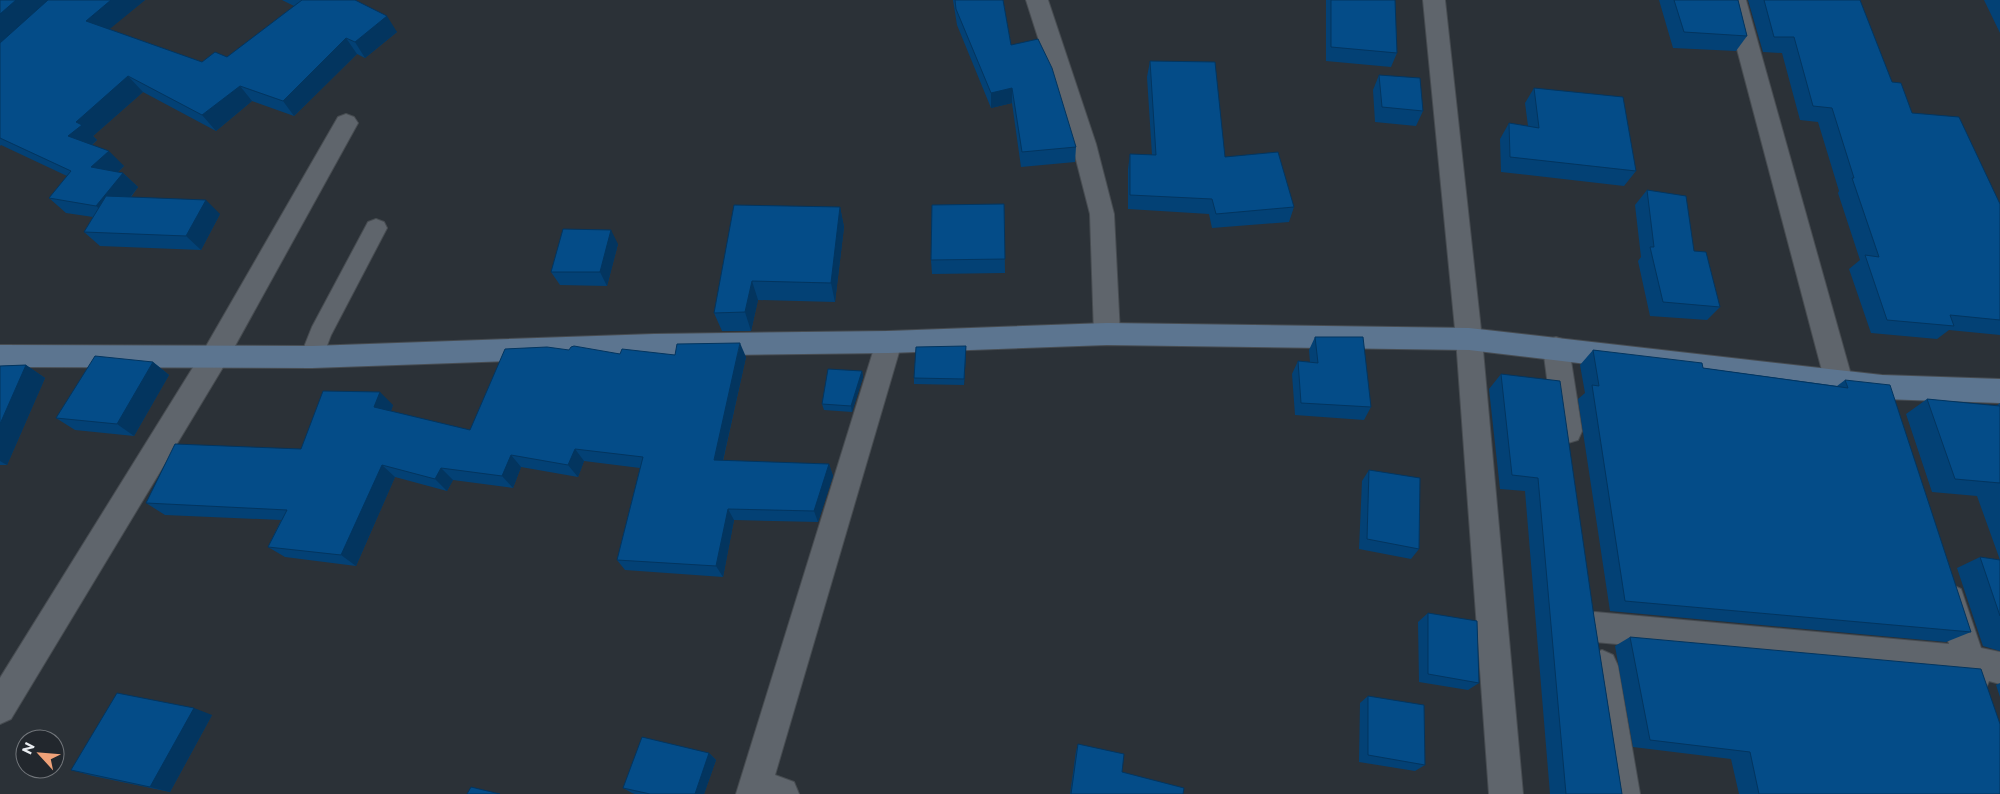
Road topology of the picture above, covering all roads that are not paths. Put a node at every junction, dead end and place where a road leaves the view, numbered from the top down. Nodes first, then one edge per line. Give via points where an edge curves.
1 (1037, 0) edge
2 (1434, 0) edge
3 (1735, 0) edge
4 (346, 122) dead end
5 (376, 228) dead end
6 (1107, 334) junction
7 (1469, 339) junction
8 (889, 342) junction
9 (1556, 348) junction
10 (0, 356) edge
11 (215, 356) junction
12 (312, 357) junction
13 (1839, 382) junction
14 (1882, 387) junction
15 (2000, 391) edge
16 (1891, 416) edge
17 (1571, 454) edge
18 (1943, 576) edge
19 (1970, 661) junction
20 (2000, 668) edge
21 (1985, 707) edge
22 (0, 708) edge
23 (764, 791) edge
24 (1506, 794) edge
25 (1623, 794) edge

1 - 6 street via 1084,144 1102,214
2 - 7 street
3 - 13 street
4 - 11 street
5 - 12 lane via 320,334
6 - 7 street
6 - 8 street
7 - 9 street
7 - 24 street
8 - 12 street via 654,345
8 - 23 street
9 - 13 street
9 - 17 street
10 - 11 street
11 - 12 street
11 - 22 street
13 - 14 street
14 - 15 street
14 - 16 street
18 - 19 street
19 - 20 street
19 - 21 street
19 - 25 street via 1593,613

